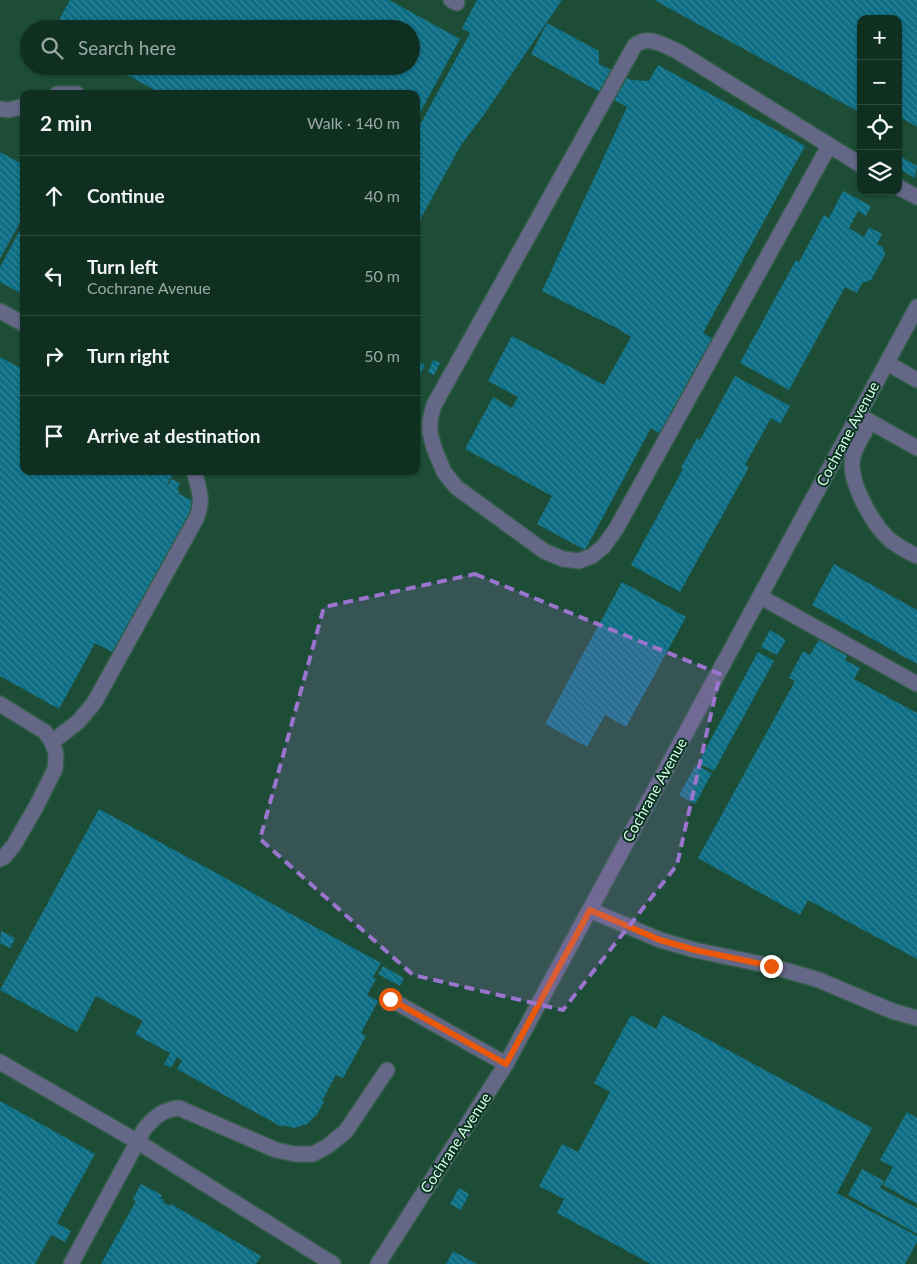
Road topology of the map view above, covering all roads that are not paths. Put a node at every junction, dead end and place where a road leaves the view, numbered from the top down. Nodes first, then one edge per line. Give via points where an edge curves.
1 (20, 107) edge
2 (0, 109) edge
3 (829, 146) junction
4 (857, 163) edge
5 (902, 188) edge
6 (917, 197) edge
7 (917, 308) edge
8 (0, 311) edge
9 (20, 322) edge
10 (887, 363) junction
11 (917, 380) edge
12 (864, 419) junction
13 (917, 448) edge
14 (195, 475) edge
15 (917, 556) edge
16 (761, 597) junction
17 (917, 684) edge
18 (0, 704) edge
19 (52, 742) junction
20 (0, 859) edge
21 (590, 910) junction
22 (390, 999) dead end
23 (917, 1018) edge
24 (0, 1062) edge
25 (506, 1064) junction
26 (387, 1070) dead end
27 (138, 1142) junction
28 (71, 1264) edge
29 (333, 1264) edge
30 (378, 1264) edge

1 - 2 lane
3 - 3 lane via 678,51 646,39 635,45 440,392 430,420 430,433 444,472 456,487 544,551 579,560 592,556 602,547 616,529
3 - 4 lane
5 - 6 lane
7 - 10 lane, Cochrane Avenue
8 - 9 lane
10 - 11 lane
10 - 12 lane, Cochrane Avenue
12 - 13 lane
12 - 15 lane via 852,465 860,497 890,540
12 - 16 lane, Cochrane Avenue
14 - 19 lane via 200,510 166,575 94,703 78,722
16 - 17 lane
16 - 21 lane, Cochrane Avenue
18 - 19 lane via 45,732
19 - 20 lane via 56,754 55,770 14,845
21 - 23 lane via 660,940 819,980 892,1011
21 - 25 lane, Cochrane Avenue
22 - 25 lane
24 - 27 lane
25 - 30 lane, Cochrane Avenue
26 - 27 lane via 346,1131 312,1154 276,1150 179,1108 167,1109 155,1117
27 - 28 lane
27 - 29 lane

